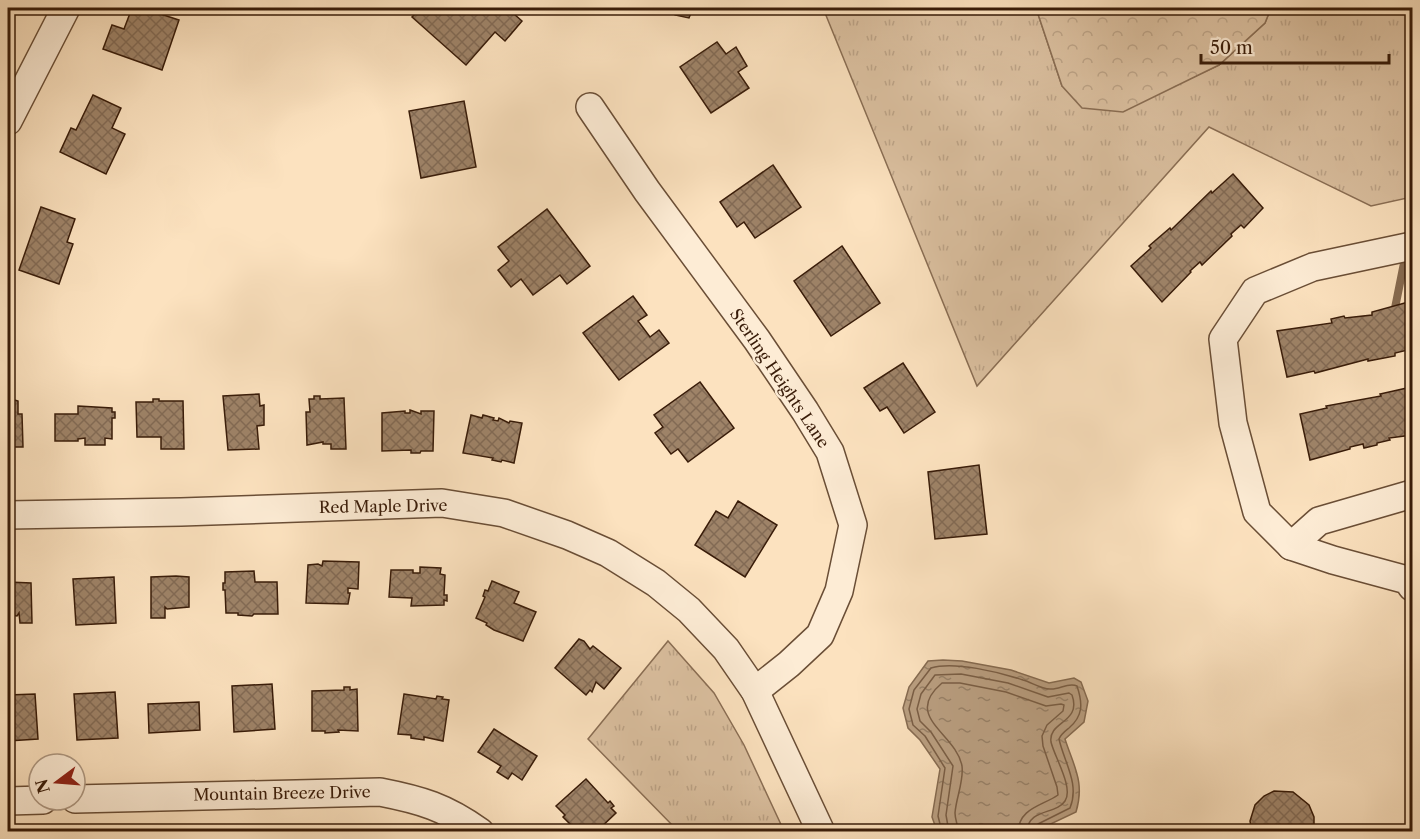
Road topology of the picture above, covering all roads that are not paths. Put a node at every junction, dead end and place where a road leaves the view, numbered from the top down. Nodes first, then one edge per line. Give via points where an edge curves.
1 (66, 8) edge
2 (590, 108) dead end
3 (8, 121) edge
4 (1413, 246) edge
5 (1413, 494) edge
6 (8, 515) edge
7 (1291, 546) junction
8 (1413, 586) edge
9 (755, 691) junction
10 (87, 799) edge
11 (27, 800) edge
12 (8, 801) edge
13 (480, 831) edge
14 (821, 831) edge

1 - 3 street
2 - 9 street, Sterling Heights Lane via 805,411 830,453 853,525 839,591 820,634
4 - 7 street via 1313,267 1255,291 1222,339 1233,423 1257,512
5 - 7 street via 1319,521
6 - 9 street, Red Maple Drive via 442,503 504,513 608,553 656,583 689,609 726,649
7 - 8 street via 1407,580
9 - 14 street, Red Maple Drive
10 - 13 street, Mountain Breeze Drive via 380,792 418,800 457,815
11 - 12 street

